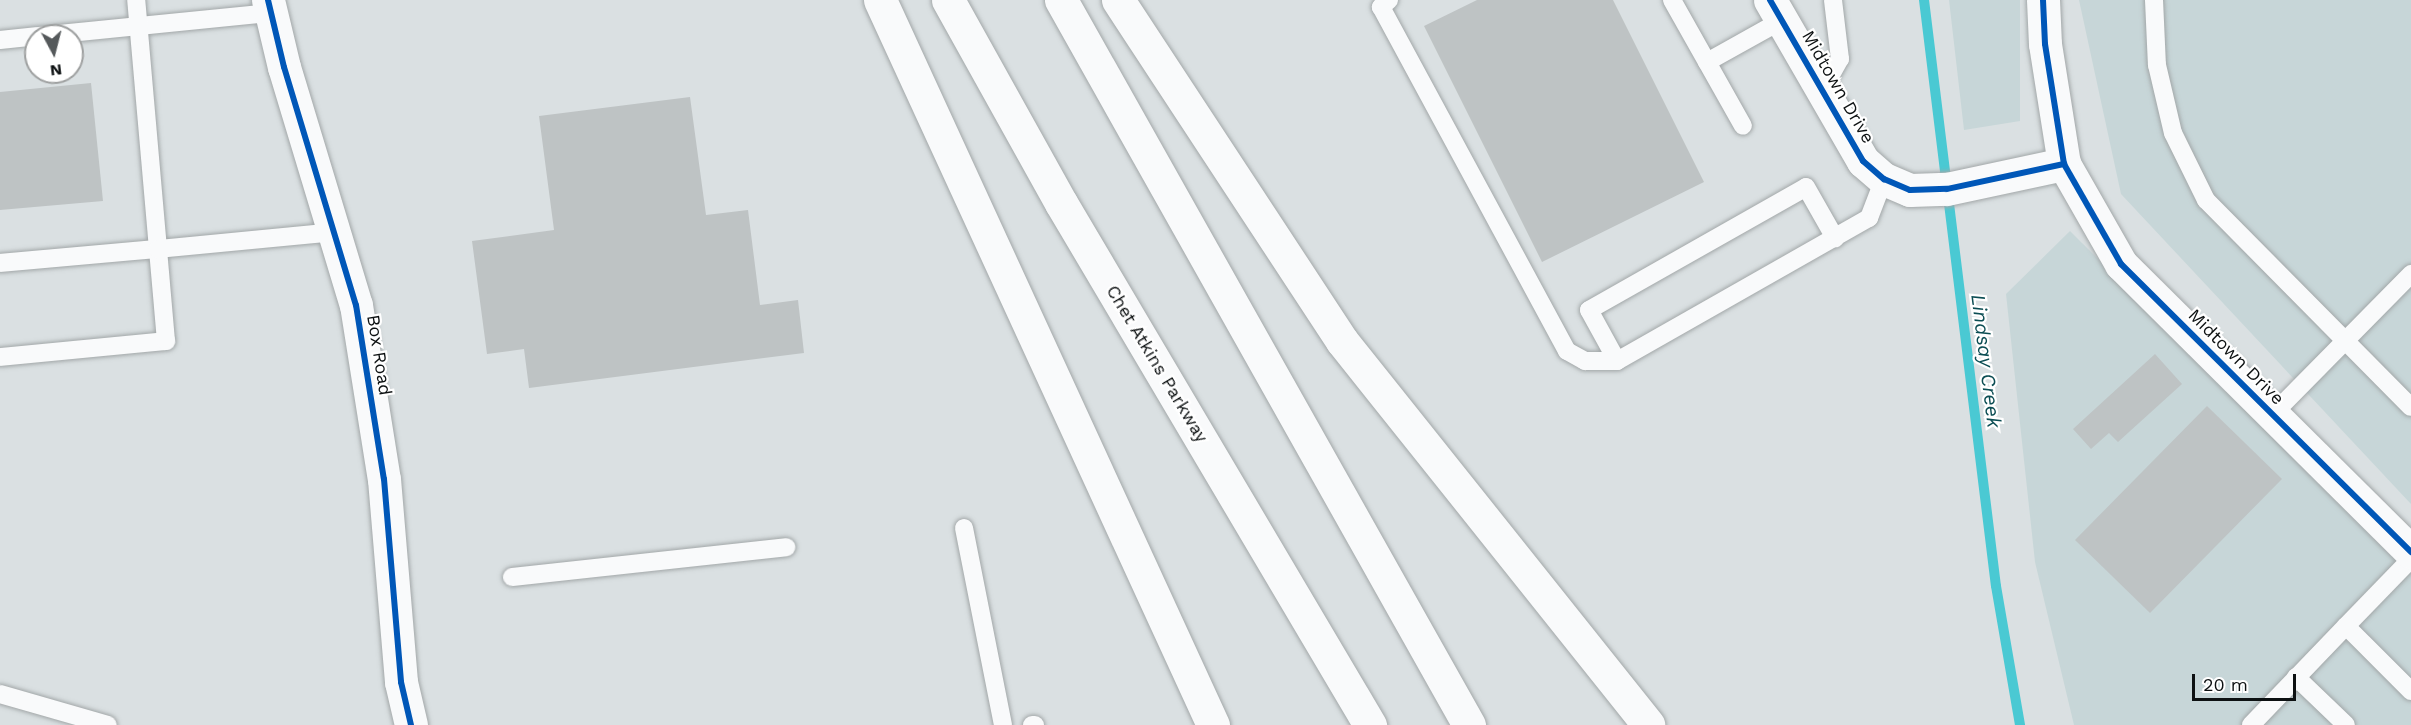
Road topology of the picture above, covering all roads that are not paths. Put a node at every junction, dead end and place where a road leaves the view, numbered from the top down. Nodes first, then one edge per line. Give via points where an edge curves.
1 (136, 0) edge
2 (880, 0) edge
3 (948, 0) edge
4 (1061, 0) edge
5 (1118, 0) edge
6 (1389, 0) edge
7 (1672, 0) edge
8 (1833, 0) edge
9 (2043, 0) edge
10 (2154, 0) edge
11 (269, 7) edge
12 (1776, 10) edge
13 (138, 27) junction
14 (84, 32) edge
15 (24, 37) edge
16 (0, 40) edge
17 (1707, 62) junction
18 (1822, 91) junction
19 (1743, 126) dead end
20 (2064, 164) junction
21 (1884, 179) junction
22 (334, 232) junction
23 (1835, 238) junction
24 (158, 249) junction
25 (0, 263) edge
26 (2411, 274) edge
27 (2345, 341) junction
28 (0, 357) edge
29 (1617, 361) junction
30 (2411, 407) edge
31 (2273, 414) junction
32 (964, 528) dead end
33 (786, 547) dead end
34 (2411, 552) edge
35 (2411, 559) edge
36 (512, 577) dead end
37 (2346, 626) junction
38 (2296, 677) junction
39 (401, 682) junction
40 (2411, 691) edge
41 (0, 694) edge
42 (108, 725) edge
43 (386, 725) edge
44 (411, 725) edge
45 (1002, 725) edge
46 (1213, 725) edge
47 (1370, 725) edge
48 (1469, 725) edge
49 (1648, 725) edge
50 (2251, 725) edge
51 (2346, 725) edge

1 - 13 lane
2 - 46 main road
3 - 47 main road, Chet Atkins Parkway via 1061,202
4 - 48 main road
5 - 49 main road via 1342,341
6 - 29 lane via 1381,7 1567,351 1586,361
7 - 17 lane
8 - 18 lane via 1840,60
9 - 20 main road, Midtown Drive via 2045,44
10 - 27 lane via 2157,64 2173,133 2206,200
11 - 13 lane
11 - 22 main road, Box Road
12 - 17 lane
12 - 18 main road, Midtown Drive
13 - 14 lane
13 - 24 lane
15 - 16 lane
17 - 19 lane
18 - 21 main road, Midtown Drive via 1863,161
20 - 21 main road, Midtown Drive via 1947,189 1910,190
20 - 31 main road, Midtown Drive via 2121,264
21 - 23 lane via 1869,218
22 - 24 lane
22 - 39 main road, Box Road via 356,305 384,479
23 - 29 lane
23 - 29 lane via 1806,187 1589,310
24 - 25 lane
24 - 28 lane via 166,341
26 - 27 lane
27 - 30 lane
27 - 31 lane
31 - 34 main road, Midtown Drive
32 - 45 lane
33 - 36 lane
35 - 37 lane
37 - 38 lane
37 - 40 lane
38 - 50 lane
38 - 51 lane
39 - 43 main road, Box Road
39 - 44 main road, Box Road
41 - 42 lane

